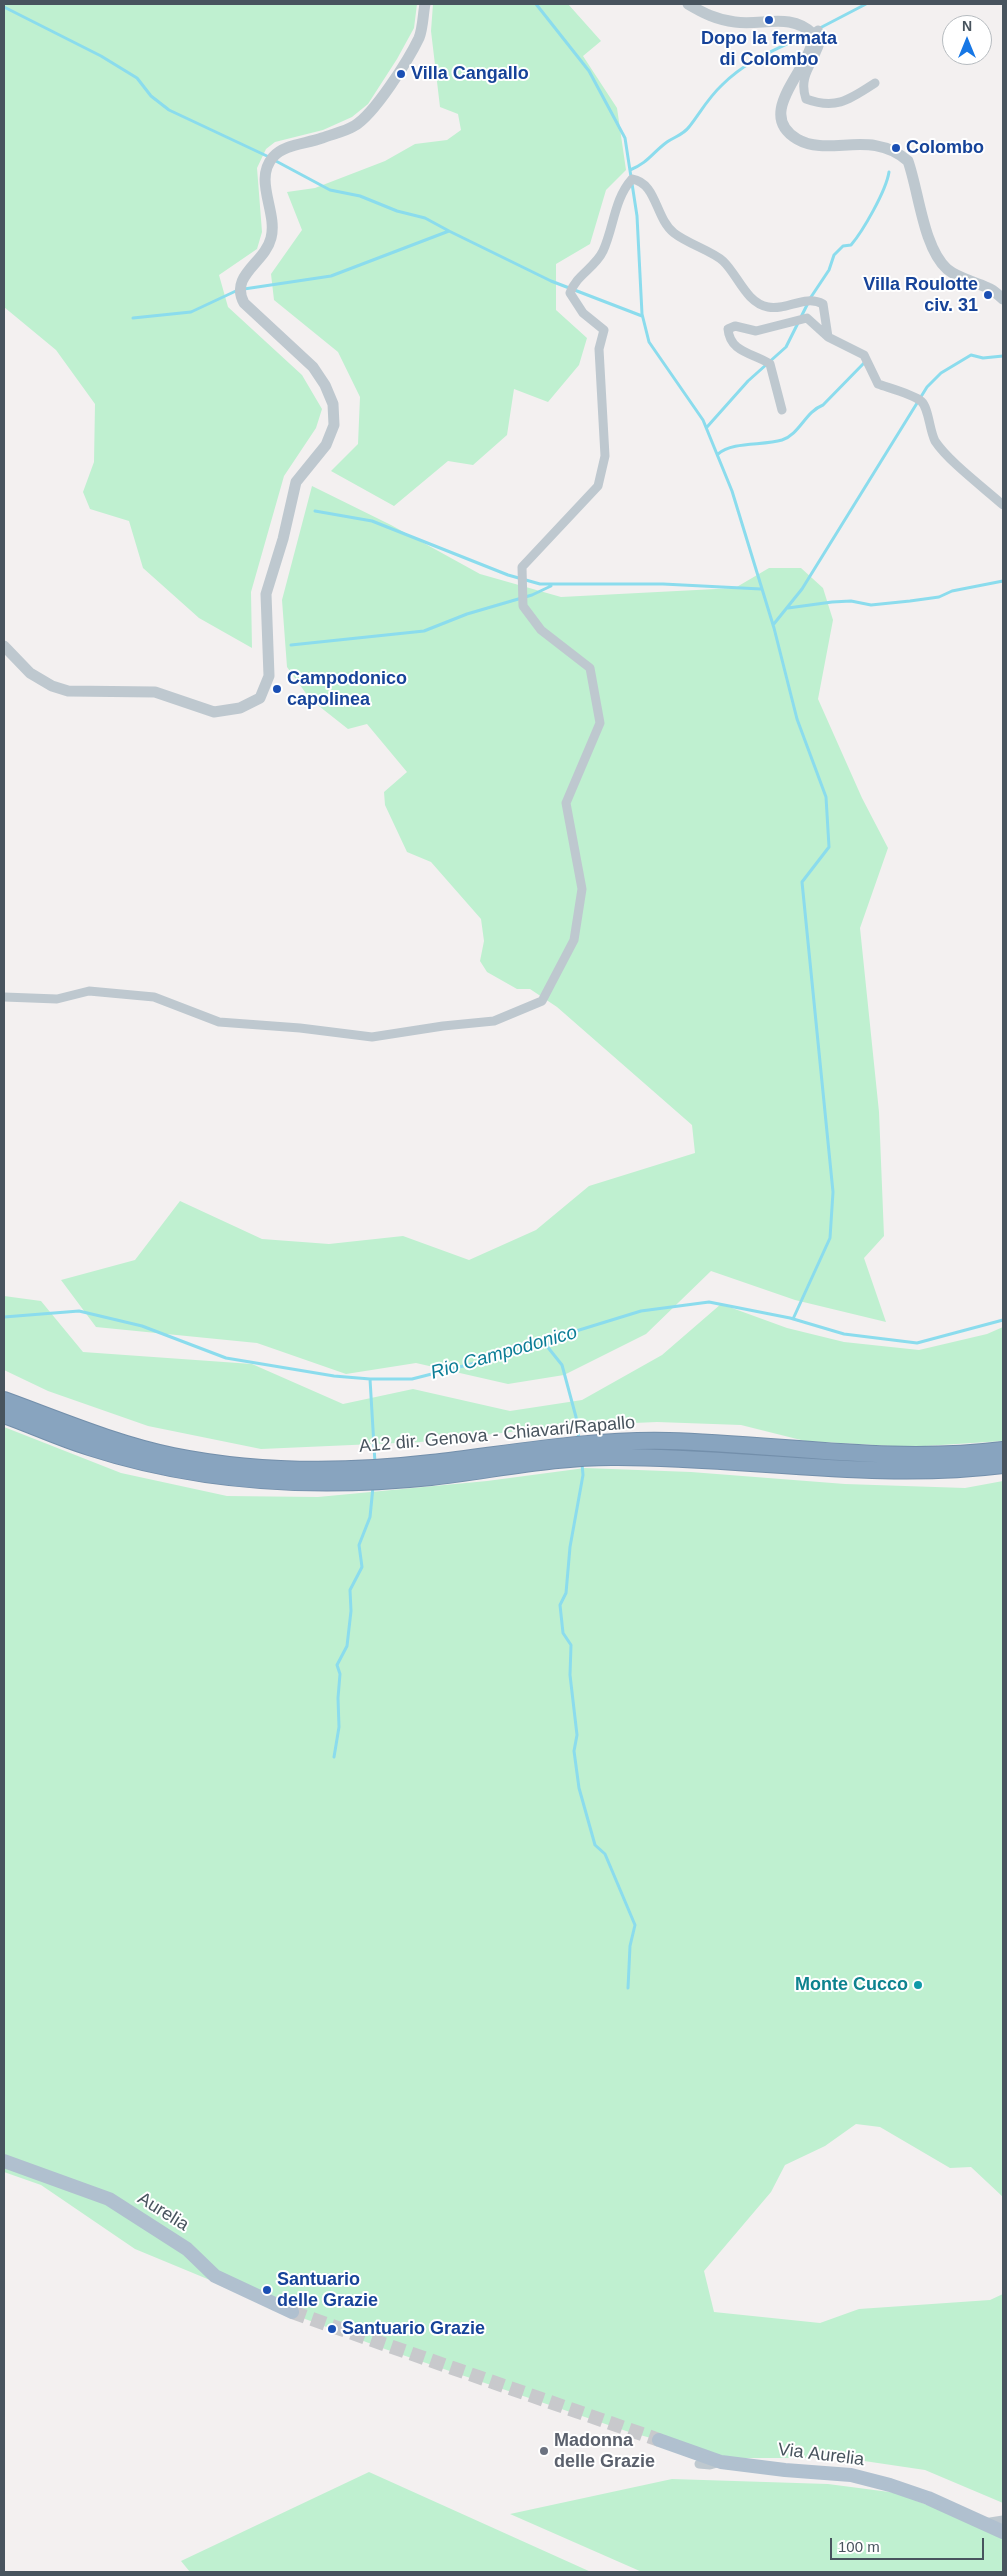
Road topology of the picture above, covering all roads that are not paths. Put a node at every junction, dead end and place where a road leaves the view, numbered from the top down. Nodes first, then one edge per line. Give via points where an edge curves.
1 (424, 4) edge
2 (688, 4) edge
3 (813, 34) junction
4 (875, 84) dead end
5 (1003, 299) edge
6 (828, 337) junction
7 (782, 410) dead end
8 (1003, 504) edge
9 (4, 646) edge
10 (4, 998) edge
11 (4, 1400) edge
12 (4, 1414) edge
13 (61, 1429) junction
14 (613, 1449) junction
15 (1003, 1450) edge
16 (1003, 1465) edge
17 (4, 2161) edge
18 (292, 2312) tunnel mouth
19 (659, 2440) tunnel mouth
20 (721, 2462) junction
21 (699, 2464) dead end
22 (1003, 2520) edge
23 (981, 2523) junction
24 (1003, 2532) edge

1 - 9 street via 419,36 377,104 354,126 282,149 267,165 264,175 273,226 271,239 240,282 240,295 244,303 313,367 333,404 334,425 326,445 296,482 266,594 269,676 260,698 240,708 214,712 155,692 68,690 52,686 30,673
2 - 3 street via 721,20 799,23
3 - 4 street via 818,30 822,36 802,87 806,99 824,105 844,102
3 - 5 street via 814,44 810,53 785,93 782,116 786,128 797,139 811,144 871,144 898,152 908,161 929,240 945,268 956,276 990,288
6 - 7 street via 807,318 756,331 735,326 728,329 729,338 745,354 770,364
6 - 8 street via 864,355 878,384 921,401 927,410 935,441
6 - 10 street via 822,304 816,300 781,308 766,307 752,298 723,261 672,232 656,208 647,185 640,180 632,179 622,190 603,250 595,265 573,283 570,293 583,313 604,330 599,349 605,456 598,486 522,567 522,606 541,630 590,668 600,723 566,803 582,889 574,940 542,1001 494,1021 372,1037 219,1022 154,997 89,991 57,999
11 - 13 highway, A12 dir. Genova - Chiavari/Rapallo
12 - 13 highway
13 - 14 highway, A12 dir. Genova - Chiavari/Rapallo via 257,1475 339,1469 430,1470
14 - 15 highway, A12 dir. Genova - Chiavari/Rapallo via 670,1441 849,1455 960,1456
14 - 16 highway via 667,1457 850,1471 964,1470
17 - 18 main road, Aurelia via 109,2199 187,2249 215,2276
19 - 20 main road, Via Aurelia
20 - 21 street
20 - 23 main road, Via Aurelia via 851,2474 928,2498
22 - 23 street
23 - 24 main road, Via Aurelia

